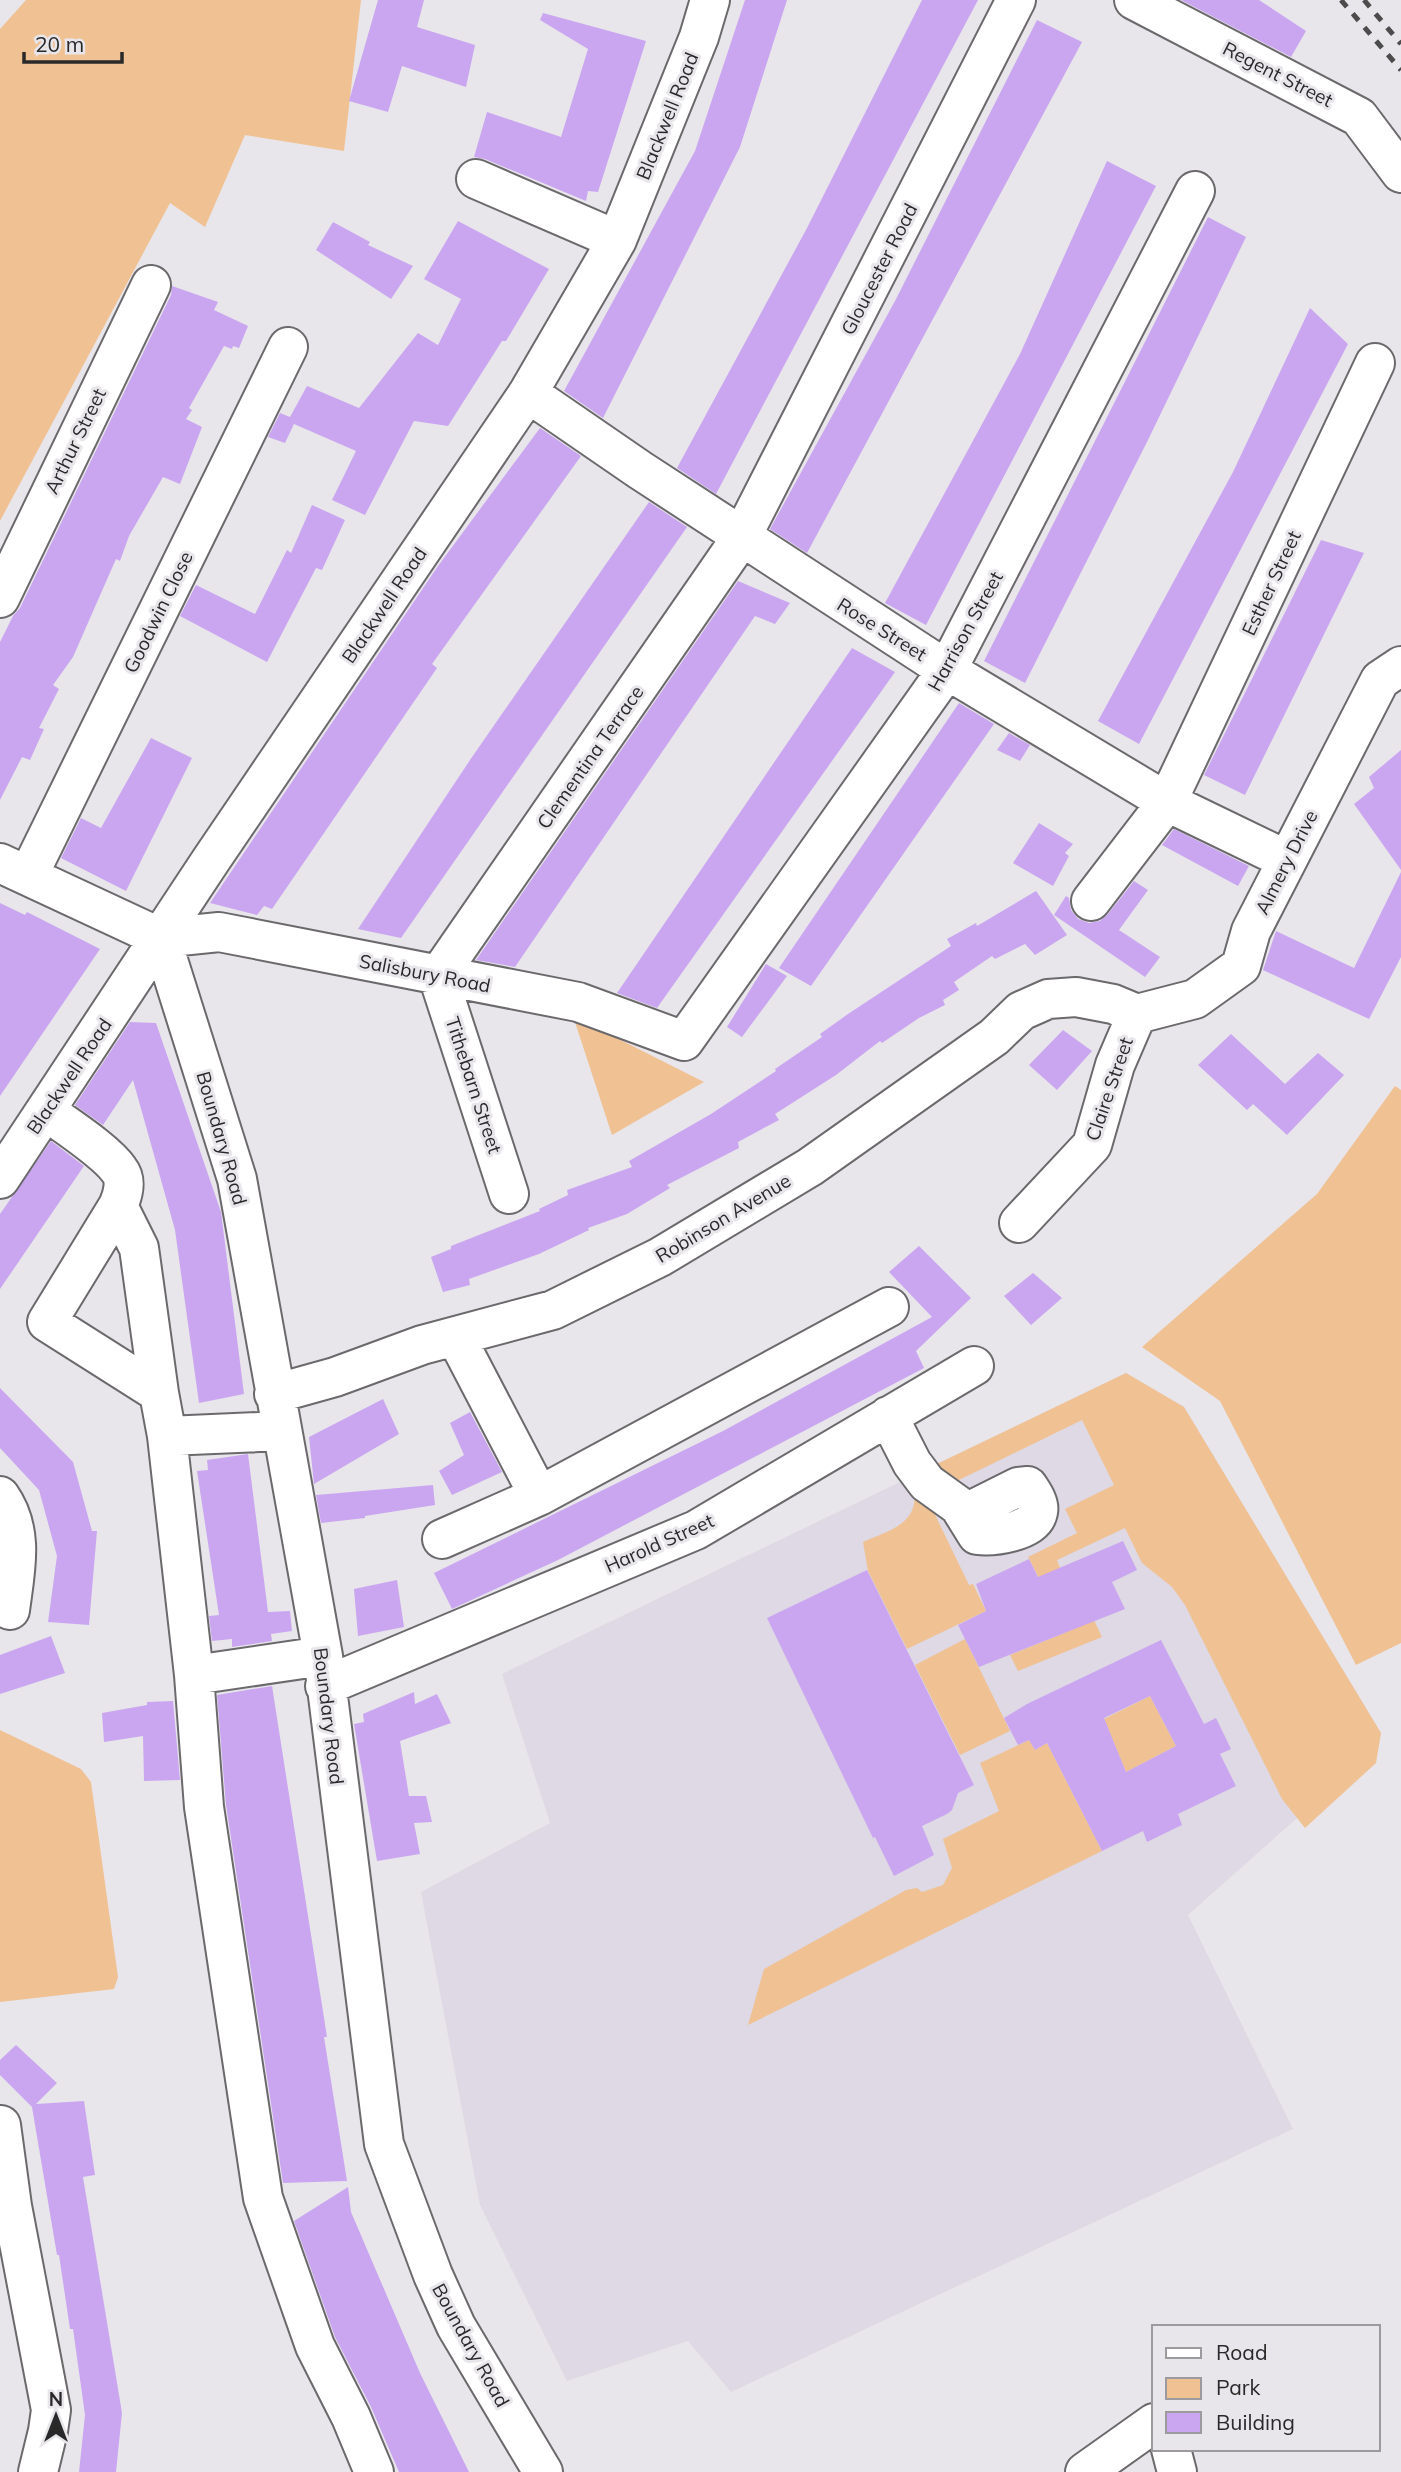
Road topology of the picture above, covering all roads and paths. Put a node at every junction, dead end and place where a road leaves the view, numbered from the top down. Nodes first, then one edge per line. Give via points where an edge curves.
1 (710, 0) edge
2 (1016, 0) edge
3 (1134, 0) edge
4 (1401, 173) edge
5 (476, 179) dead end
6 (1195, 191) dead end
7 (617, 240) junction
8 (150, 285) dead end
9 (288, 347) dead end
10 (1375, 363) dead end
11 (528, 393) junction
12 (741, 538) junction
13 (0, 598) edge
14 (1401, 666) edge
15 (947, 670) junction
16 (1167, 802) junction
17 (1287, 860) junction
18 (14, 870) edge
19 (1091, 901) dead end
20 (161, 938) junction
21 (438, 976) junction
22 (1137, 1014) junction
23 (684, 1041) joint
24 (46, 1111) junction
25 (1, 1177) edge
26 (509, 1194) dead end
27 (118, 1206) junction
28 (1019, 1223) dead end
29 (889, 1307) dead end
30 (456, 1337) junction
31 (974, 1366) dead end
32 (159, 1393) junction
33 (274, 1394) junction
34 (888, 1416) junction
35 (282, 1431) junction
36 (167, 1436) junction
37 (0, 1496) edge
38 (539, 1496) junction
39 (964, 1514) dead end
40 (442, 1539) dead end
41 (10, 1610) dead end
42 (324, 1671) junction
43 (194, 1675) junction
44 (1, 2125) edge
45 (1152, 2424) edge
46 (1172, 2451) edge
47 (38, 2472) edge
48 (374, 2472) edge
49 (543, 2472) edge
50 (1085, 2472) edge
51 (1177, 2472) edge

1 - 7 street, Blackwell Road
2 - 12 street, Gloucester Road
3 - 4 street, Regent Street via 1359,117
5 - 7 street
6 - 15 street, Harrison Street
7 - 11 street, Blackwell Road
8 - 13 street, Arthur Street
9 - 18 street, Goodwin Close
10 - 16 street, Esther Street
11 - 12 street, Rose Street
11 - 20 street, Blackwell Road
12 - 15 street, Rose Street
12 - 21 street, Clementina Terrace
14 - 17 street, Almery Drive via 1380,680
15 - 16 street, Rose Street
15 - 23 street, Harrison Street
16 - 17 street, Rose Street
16 - 19 street, Esther Street
17 - 22 street, Almery Drive via 1251,931 1241,966 1195,999
18 - 20 street
20 - 21 street, Salisbury Road via 219,932
20 - 24 street, Blackwell Road
20 - 33 street, Boundary Road via 237,1179
21 - 23 street, Salisbury Road via 578,1002
21 - 26 street, Tithebarn Street
22 - 28 street, Claire Street via 1115,1065 1091,1145
22 - 30 street, Robinson Avenue via 1076,997 1048,999 1021,1011 994,1037 810,1167 660,1257 553,1310
24 - 25 street, Blackwell Road
24 - 27 street via 121,1171 124,1193
27 - 32 street via 139,1248
27 - 32 street via 47,1322
29 - 38 street
30 - 33 street, Robinson Avenue
30 - 38 street
31 - 34 street, Harold Street
32 - 36 street
33 - 35 street, Boundary Road
34 - 39 street via 927,1483
34 - 42 street, Harold Street via 696,1530
35 - 36 street
35 - 42 street, Boundary Road
36 - 43 street
37 - 41 street via 16,1530
38 - 40 street
42 - 43 street, Harold Street
42 - 49 street, Boundary Road via 384,2144 456,2326
43 - 48 street via 204,1807 263,2198 315,2346
44 - 47 street via 51,2410
45 - 50 street
46 - 51 street

